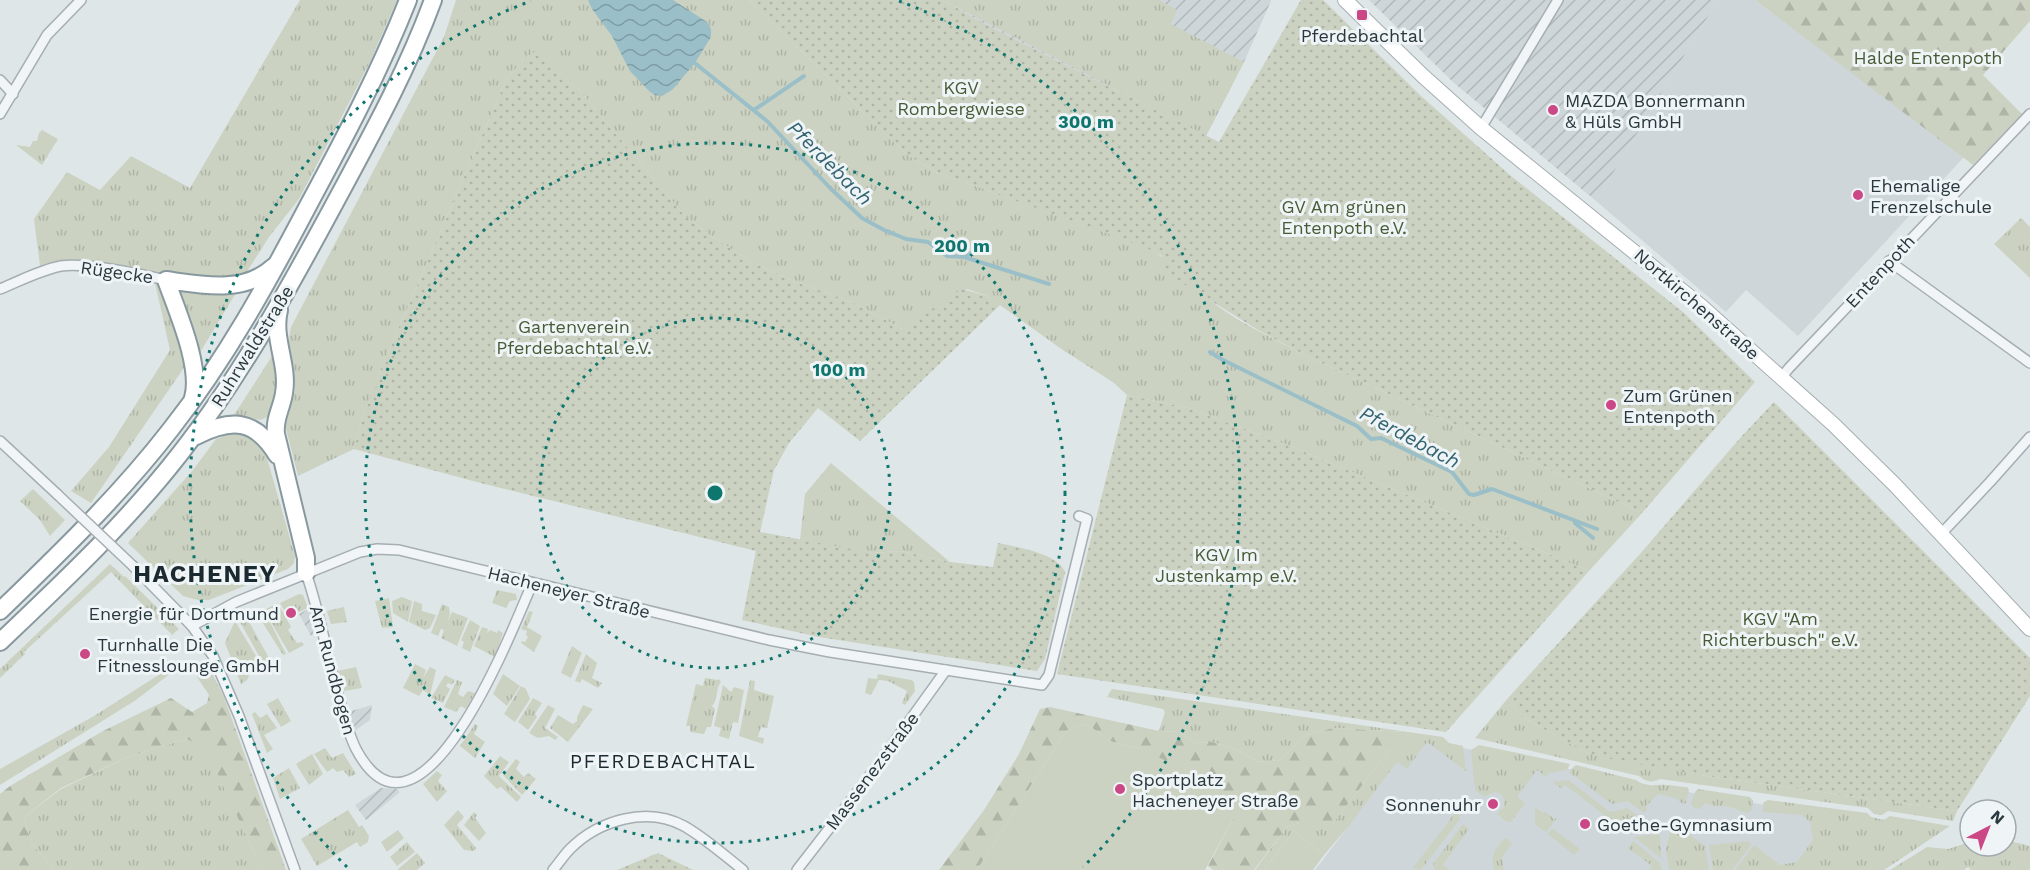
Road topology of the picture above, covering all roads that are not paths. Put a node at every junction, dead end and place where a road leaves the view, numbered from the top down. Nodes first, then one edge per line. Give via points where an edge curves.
1 (81, 0) edge
2 (408, 0) edge
3 (433, 0) edge
4 (1345, 0) edge
5 (1558, 0) edge
6 (0, 80) edge
7 (13, 94) junction
8 (0, 114) edge
9 (2028, 120) edge
10 (1481, 128) junction
11 (280, 260) junction
12 (1889, 261) junction
13 (166, 280) junction
14 (0, 289) edge
15 (283, 299) junction
16 (2030, 363) edge
17 (1781, 378) junction
18 (191, 402) junction
19 (193, 437) junction
20 (2030, 437) edge
21 (0, 441) edge
22 (281, 460) junction
23 (1079, 516) dead end
24 (1941, 534) junction
25 (306, 573) junction
26 (532, 584) junction
27 (0, 611) edge
28 (192, 626) junction
29 (2030, 629) edge
30 (0, 642) edge
31 (946, 670) junction
32 (295, 870) edge
33 (553, 870) edge
34 (743, 870) edge
35 (797, 870) edge

1 - 7 street via 47,35
2 - 11 highway, Ruhrwaldstraße via 389,49
3 - 15 highway, Ruhrwaldstraße via 367,144
4 - 10 main road, Nortkirchenstraße
5 - 10 street
6 - 7 street
7 - 8 street
9 - 12 street, Entenpoth
10 - 17 main road, Nortkirchenstraße via 1669,278
11 - 13 highway via 266,274 241,284
11 - 18 highway, Ruhrwaldstraße
12 - 16 street
12 - 17 street, Entenpoth
13 - 14 street, Rügecke via 79,265 46,270
13 - 18 highway via 194,366
15 - 19 highway, Ruhrwaldstraße
15 - 22 highway via 277,327 285,380 275,424
17 - 24 main road, Nortkirchenstraße via 1851,441
18 - 27 highway, Ruhrwaldstraße via 99,514
19 - 22 highway via 224,424 248,425 261,433
19 - 30 highway, Ruhrwaldstraße via 145,497
20 - 24 street
21 - 28 street, bridge
22 - 25 highway via 306,558
23 - 31 street, Hacheneyer Straße via 1087,519 1050,675 1042,686
24 - 29 main road, Nortkirchenstraße
25 - 26 street, Hacheneyer Straße via 360,552 399,550
25 - 26 street, Am Rundbogen via 329,665 356,749 380,780 401,783 415,779 448,750 480,699
25 - 28 street, Hacheneyer Straße via 236,602
26 - 31 street, Hacheneyer Straße via 769,640
28 - 32 street via 213,656
31 - 35 street, Massenezstraße
33 - 34 street via 591,833 612,822 638,816 682,825

